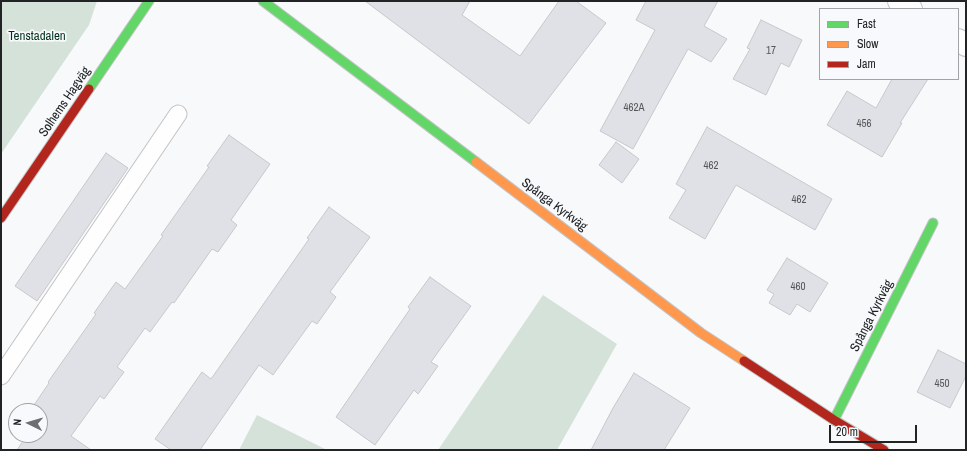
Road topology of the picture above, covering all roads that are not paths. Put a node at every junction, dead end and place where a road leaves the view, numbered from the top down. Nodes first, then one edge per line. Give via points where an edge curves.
1 (150, 1) edge
2 (263, 1) edge
3 (899, 1) edge
4 (910, 8) edge
5 (178, 114) dead end
6 (1, 218) edge
7 (933, 223) dead end
8 (1, 376) edge
9 (834, 420) junction
10 (875, 448) edge

1 - 6 street, Solhems Hagväg
2 - 9 street, Spånga Kyrkväg via 701,333
3 - 4 street
5 - 8 lane
7 - 9 street, Spånga Kyrkväg
9 - 10 street, Spånga Kyrkväg

